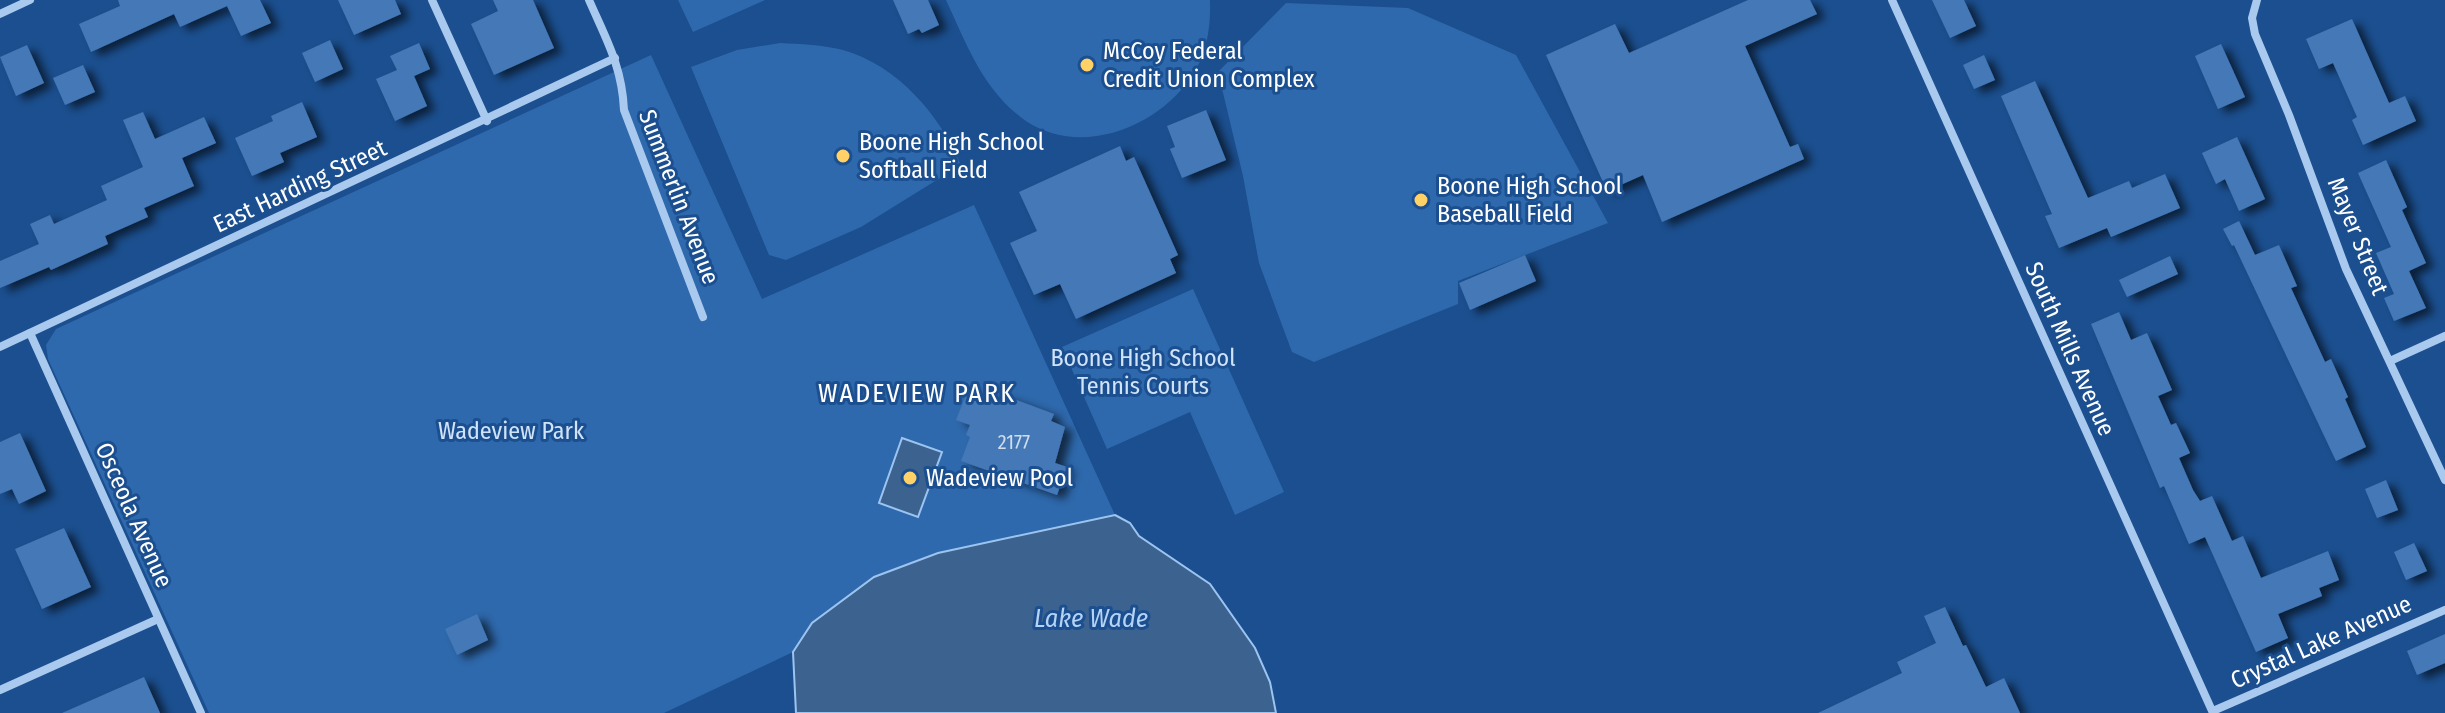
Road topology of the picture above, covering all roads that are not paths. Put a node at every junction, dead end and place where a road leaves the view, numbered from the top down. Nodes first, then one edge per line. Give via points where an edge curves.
1 (30, 0) edge
2 (432, 0) edge
3 (589, 0) edge
4 (1892, 0) edge
5 (2256, 1) edge
6 (0, 14) edge
7 (615, 58) junction
8 (487, 121) junction
9 (703, 317) dead end
10 (30, 333) junction
11 (2445, 336) edge
12 (0, 347) edge
13 (2390, 361) junction
14 (2445, 480) edge
15 (2445, 610) edge
16 (158, 619) junction
17 (0, 690) edge
18 (2213, 712) edge
19 (201, 713) edge

1 - 6 street
2 - 8 street
3 - 7 street, Summerlin Avenue
4 - 18 street, South Mills Avenue
5 - 13 street, Mayer Street via 2255,34 2346,269
7 - 8 street, East Harding Street
7 - 9 street, Summerlin Avenue via 624,110
8 - 10 street, East Harding Street
10 - 12 street, East Harding Street
10 - 16 street, Osceola Avenue
11 - 13 street
13 - 14 street, Mayer Street
15 - 18 street, Crystal Lake Avenue
16 - 17 street
16 - 19 street, Osceola Avenue

